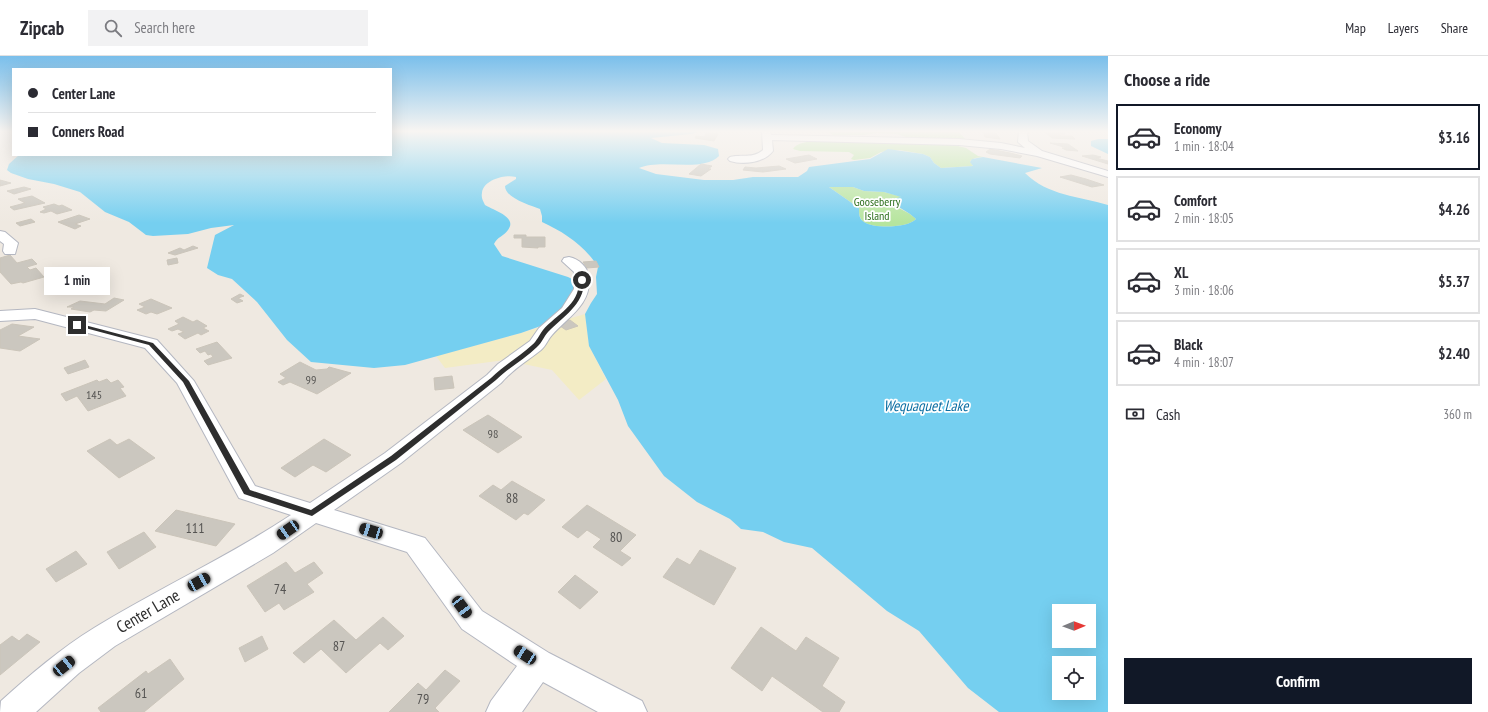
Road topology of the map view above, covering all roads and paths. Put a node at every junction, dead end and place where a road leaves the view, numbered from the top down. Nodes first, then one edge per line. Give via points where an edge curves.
1 (1067, 162) edge
2 (1108, 174) edge
3 (0, 236) edge
4 (10, 251) dead end
5 (569, 261) dead end
6 (0, 316) edge
7 (312, 513) junction
8 (538, 664) junction
9 (12, 712) edge
10 (502, 712) edge
11 (631, 712) edge

1 - 2 street
3 - 4 street via 11,243
5 - 7 street, Center Lane via 580,272 582,289 568,311 545,332 536,346 504,368 494,379 393,458
6 - 7 street via 35,314 151,344 185,381 247,492
7 - 8 street via 416,545 472,620
7 - 9 street, Center Lane via 264,546 94,644
8 - 10 street
8 - 11 street

